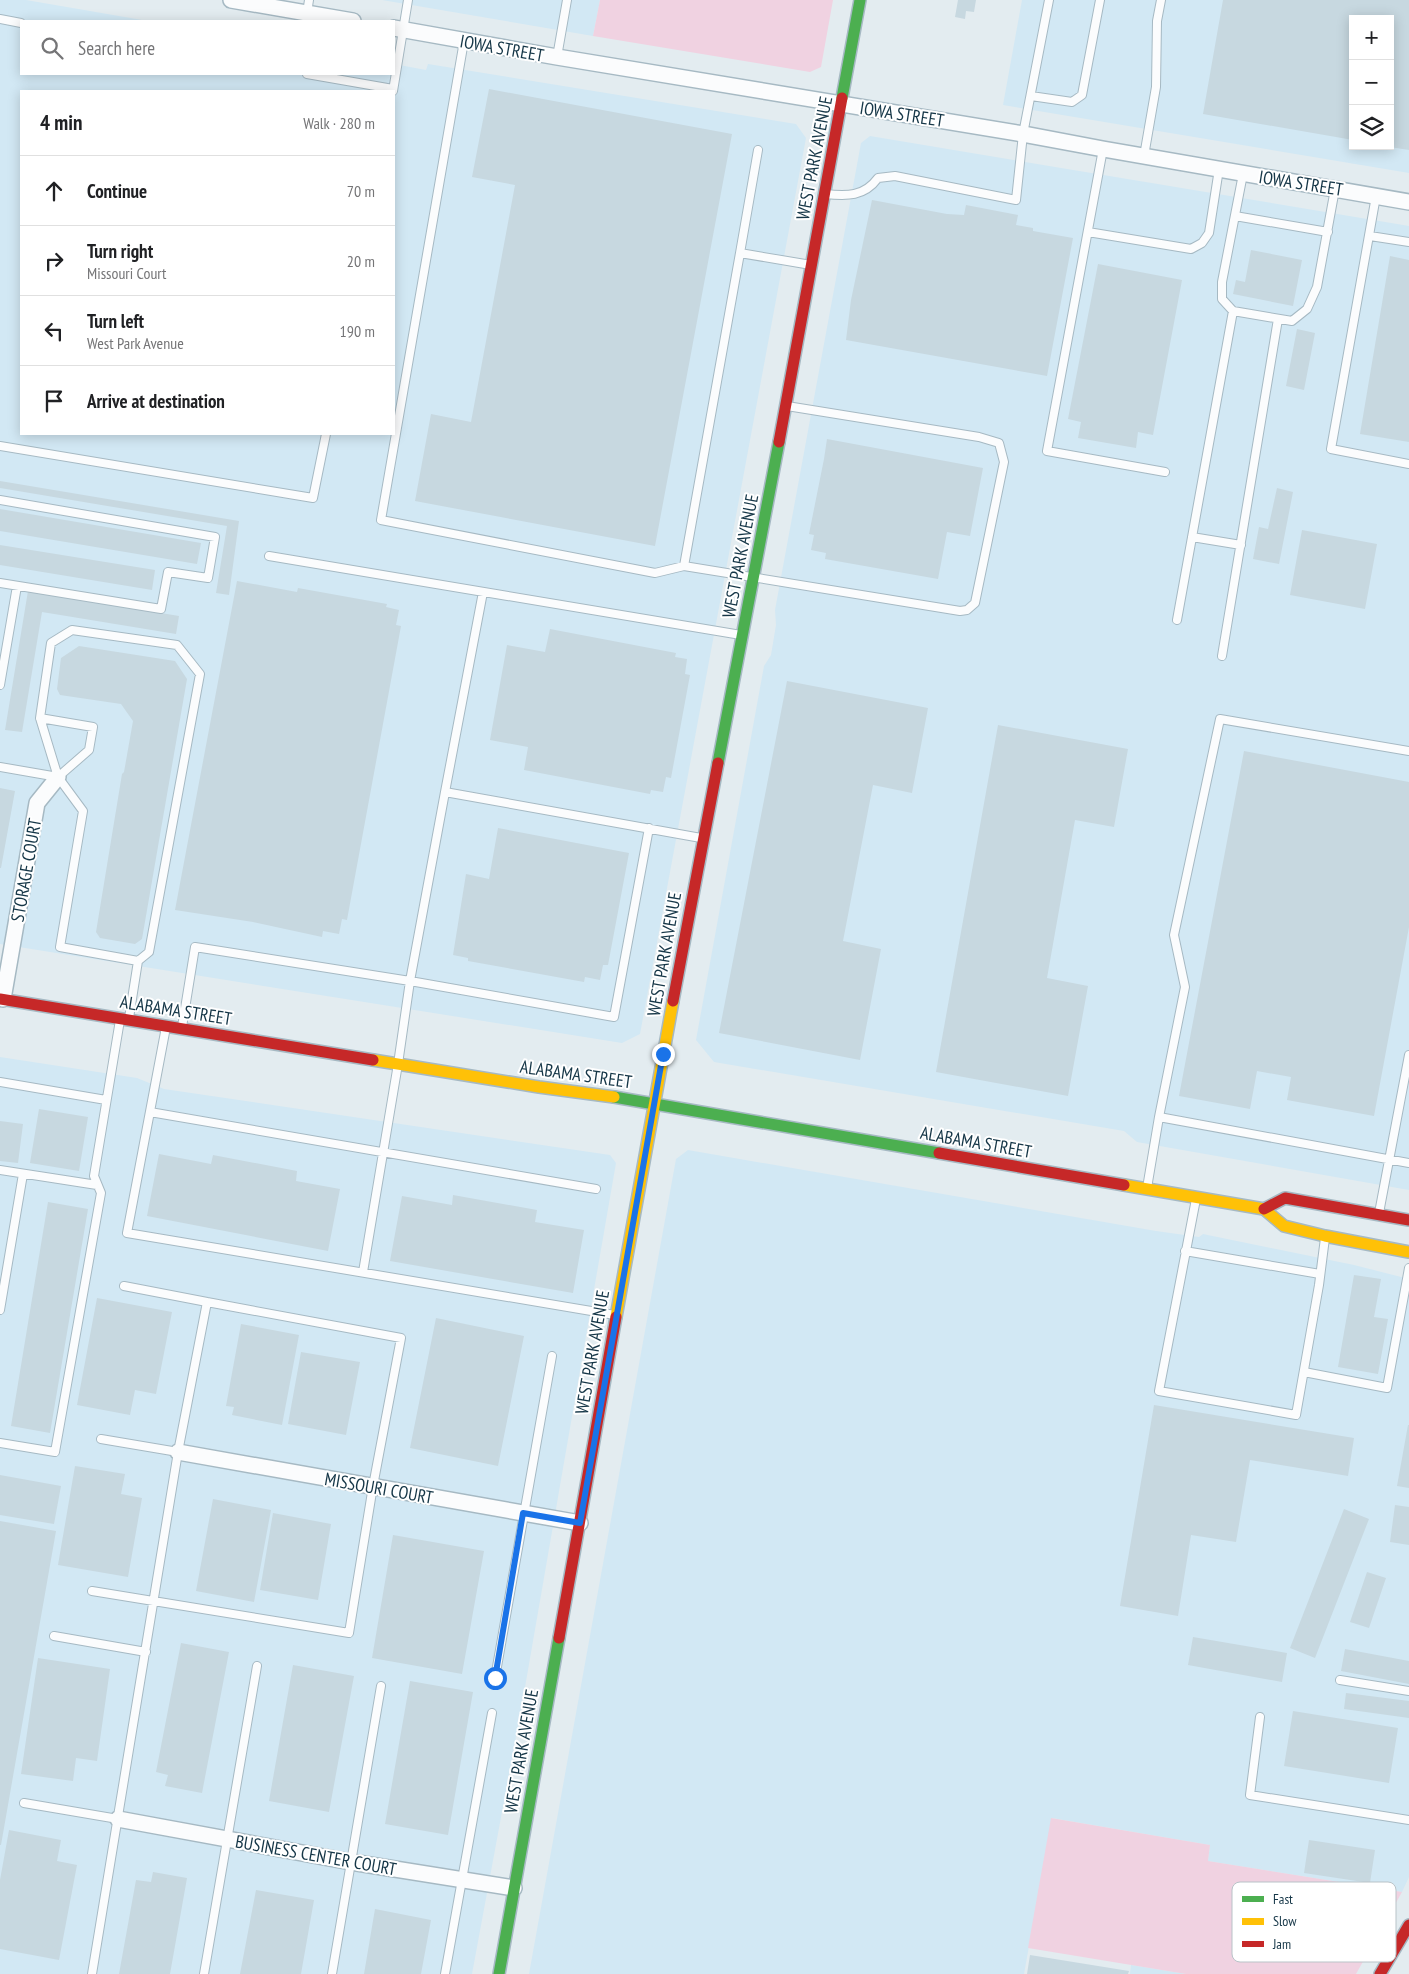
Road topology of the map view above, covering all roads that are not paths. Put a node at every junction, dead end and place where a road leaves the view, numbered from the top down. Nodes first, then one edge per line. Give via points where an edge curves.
1 (231, 0) edge
2 (408, 0) edge
3 (567, 0) edge
4 (860, 0) edge
5 (1049, 0) edge
6 (1100, 0) edge
7 (1160, 0) edge
8 (308, 7) edge
9 (0, 19) edge
10 (350, 20) edge
11 (20, 23) edge
12 (399, 29) edge
13 (464, 41) junction
14 (557, 57) junction
15 (395, 70) edge
16 (312, 75) edge
17 (394, 75) edge
18 (393, 90) edge
19 (1031, 96) junction
20 (842, 105) junction
21 (1024, 134) junction
22 (1103, 149) junction
23 (758, 150) dead end
24 (1144, 156) junction
25 (1219, 169) junction
26 (1243, 174) junction
27 (1335, 189) junction
28 (825, 194) junction
29 (1376, 196) junction
30 (1409, 202) edge
31 (1235, 216) junction
32 (1088, 232) junction
33 (1328, 232) junction
34 (1370, 236) junction
35 (1409, 242) edge
36 (740, 252) junction
37 (811, 265) junction
38 (1233, 312) junction
39 (1278, 319) junction
40 (786, 406) junction
41 (326, 435) edge
42 (0, 446) edge
43 (1409, 464) edge
44 (1165, 472) dead end
45 (0, 500) edge
46 (1192, 537) junction
47 (1241, 545) junction
48 (269, 556) dead end
49 (684, 566) junction
50 (754, 578) junction
51 (0, 583) edge
52 (17, 586) junction
53 (483, 592) junction
54 (1177, 620) dead end
55 (743, 636) junction
56 (1222, 656) dead end
57 (0, 685) edge
58 (40, 718) junction
59 (1409, 751) edge
60 (0, 767) edge
61 (58, 777) junction
62 (445, 792) junction
63 (649, 828) junction
64 (703, 838) junction
65 (138, 960) junction
66 (410, 981) junction
67 (1, 999) edge
68 (124, 1019) junction
69 (167, 1026) junction
70 (182, 1029) junction
71 (1409, 1055) edge
72 (398, 1064) junction
73 (0, 1082) edge
74 (106, 1100) junction
75 (655, 1103) junction
76 (150, 1112) junction
77 (1159, 1118) junction
78 (383, 1153) junction
79 (1389, 1159) junction
80 (1409, 1163) edge
81 (0, 1170) edge
82 (23, 1174) junction
83 (98, 1185) junction
84 (596, 1189) dead end
85 (1146, 1189) junction
86 (1196, 1198) junction
87 (1264, 1209) junction
88 (1378, 1214) junction
89 (1409, 1220) edge
90 (1325, 1236) junction
91 (1185, 1251) junction
92 (1409, 1252) edge
93 (1409, 1268) edge
94 (363, 1272) junction
95 (1320, 1274) junction
96 (124, 1286) dead end
97 (207, 1302) junction
98 (0, 1310) edge
99 (616, 1315) junction
100 (552, 1356) dead end
101 (1304, 1372) junction
102 (101, 1439) dead end
103 (0, 1443) edge
104 (178, 1452) junction
105 (373, 1486) junction
106 (523, 1513) junction
107 (580, 1523) junction
108 (92, 1590) dead end
109 (154, 1601) junction
110 (54, 1636) dead end
111 (146, 1652) junction
112 (258, 1666) dead end
113 (495, 1678) dead end
114 (1340, 1680) dead end
115 (381, 1686) dead end
116 (1409, 1691) edge
117 (492, 1713) dead end
118 (1260, 1717) dead end
119 (24, 1803) dead end
120 (118, 1820) junction
121 (1409, 1820) edge
122 (228, 1840) junction
123 (351, 1862) junction
124 (461, 1878) junction
125 (514, 1888) junction
126 (1409, 1925) edge
127 (1396, 1947) edge
128 (1387, 1962) edge
129 (92, 1974) edge
130 (204, 1974) edge
131 (332, 1974) edge
132 (445, 1974) edge
133 (499, 1974) edge
134 (1380, 1974) edge

1 - 8 street
2 - 12 lane
3 - 14 lane
4 - 20 street, WEST PARK AVENUE
5 - 19 lane
6 - 19 lane via 1082,95 1072,102
7 - 24 lane via 1156,87
8 - 10 street
9 - 11 lane
12 - 13 street, IOWA STREET
12 - 15 lane
13 - 14 street, IOWA STREET
13 - 49 lane via 382,520 655,573
14 - 20 street, IOWA STREET
16 - 18 lane
17 - 18 lane
19 - 21 lane
20 - 21 street, IOWA STREET
20 - 28 street, WEST PARK AVENUE
21 - 22 street, IOWA STREET
21 - 28 lane via 1016,200 895,176 878,178 872,186 850,196
22 - 24 street, IOWA STREET
22 - 32 lane
23 - 36 lane
24 - 25 street, IOWA STREET
25 - 26 street, IOWA STREET
25 - 32 lane via 1209,233 1202,243 1191,248
26 - 27 street, IOWA STREET
26 - 31 lane
27 - 29 street, IOWA STREET
27 - 33 lane
28 - 37 street, WEST PARK AVENUE
29 - 30 street, IOWA STREET
29 - 34 lane
31 - 33 lane
31 - 38 lane via 1222,282 1222,299
32 - 44 lane via 1048,450
33 - 39 lane via 1317,287 1307,309 1292,321
34 - 35 lane
34 - 43 lane via 1331,449
36 - 37 lane
36 - 49 lane
37 - 40 street, WEST PARK AVENUE
38 - 39 lane
38 - 46 lane
39 - 47 lane
40 - 50 street, WEST PARK AVENUE
40 - 50 lane via 980,437 999,443 1004,462 975,603 967,610
41 - 42 lane via 313,498
45 - 52 lane via 215,537 208,578 168,572 161,609
46 - 47 lane
46 - 54 lane
47 - 56 lane
48 - 53 lane
49 - 50 lane
50 - 55 street, WEST PARK AVENUE
51 - 52 lane
52 - 57 lane
53 - 55 lane
53 - 62 lane
55 - 64 street, WEST PARK AVENUE
58 - 61 lane
58 - 61 lane via 93,727 89,750
58 - 65 lane via 51,643 72,630 177,645 200,674 149,952
59 - 77 lane via 1220,719 1174,935 1185,987
60 - 61 lane
61 - 65 lane via 83,810 60,947
61 - 67 street, STORAGE COURT via 37,803
62 - 63 lane
62 - 66 lane
63 - 64 lane
63 - 66 lane via 614,1017
64 - 75 street, WEST PARK AVENUE
65 - 68 lane
66 - 70 lane via 195,947
66 - 72 lane
67 - 68 street, ALABAMA STREET
68 - 69 street, ALABAMA STREET
68 - 74 lane
69 - 70 street, ALABAMA STREET
69 - 76 lane
70 - 72 street, ALABAMA STREET
71 - 79 lane
72 - 75 street, ALABAMA STREET
72 - 78 lane
73 - 74 lane
74 - 83 lane via 94,1176
75 - 85 street, ALABAMA STREET
75 - 99 street, WEST PARK AVENUE
76 - 78 lane
76 - 94 lane via 127,1233
77 - 79 lane
77 - 85 lane
78 - 84 lane
78 - 94 lane
79 - 80 lane
79 - 88 lane
81 - 82 lane
82 - 83 lane
82 - 98 lane
83 - 103 lane via 101,1193 55,1452
85 - 86 street, ALABAMA STREET
86 - 87 street, ALABAMA STREET
86 - 91 lane
87 - 88 street via 1285,1198
87 - 90 street via 1284,1226
88 - 89 street
90 - 92 street
90 - 95 lane
91 - 95 lane
91 - 101 lane via 1159,1390 1296,1415
93 - 101 lane via 1387,1388
94 - 99 lane
95 - 101 lane
96 - 97 lane
97 - 104 lane
97 - 105 lane via 401,1338
99 - 107 street, WEST PARK AVENUE
100 - 106 lane
102 - 104 lane
104 - 105 street, MISSOURI COURT
104 - 109 lane
105 - 106 street, MISSOURI COURT
105 - 109 lane via 349,1633
106 - 107 street, MISSOURI COURT
106 - 113 lane
107 - 125 street, WEST PARK AVENUE
108 - 109 lane
109 - 111 lane
110 - 111 lane
111 - 120 lane
112 - 122 lane
114 - 116 lane
115 - 123 lane
117 - 124 lane
118 - 121 lane via 1250,1795
119 - 120 lane
120 - 122 street, BUSINESS CENTER COURT
120 - 129 lane
122 - 123 street, BUSINESS CENTER COURT
122 - 130 lane
123 - 124 street, BUSINESS CENTER COURT
123 - 131 lane
124 - 125 street, BUSINESS CENTER COURT
124 - 132 lane
125 - 133 street, WEST PARK AVENUE
126 - 127 street
128 - 134 street

